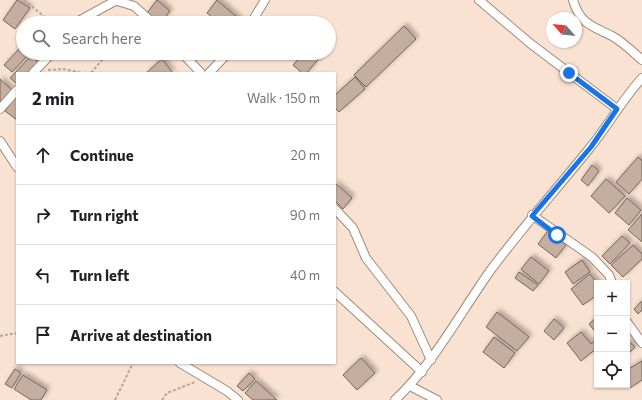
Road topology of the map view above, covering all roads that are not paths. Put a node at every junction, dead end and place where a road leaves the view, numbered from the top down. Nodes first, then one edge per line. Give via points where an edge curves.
1 (265, 0) edge
2 (480, 0) edge
3 (573, 0) edge
4 (114, 1) edge
5 (87, 16) edge
6 (145, 16) edge
7 (255, 16) edge
8 (45, 60) edge
9 (189, 60) edge
10 (221, 60) edge
11 (642, 60) edge
12 (34, 72) edge
13 (200, 72) edge
14 (210, 72) edge
15 (642, 78) edge
16 (16, 91) edge
17 (0, 109) edge
18 (617, 109) junction
19 (0, 141) edge
20 (16, 165) edge
21 (336, 210) edge
22 (532, 216) junction
23 (611, 280) edge
24 (336, 293) edge
25 (630, 326) edge
26 (642, 343) edge
27 (431, 360) junction
28 (182, 364) edge
29 (422, 372) junction
30 (410, 386) junction
31 (238, 400) edge
32 (395, 400) edge
33 (437, 400) edge

1 - 7 street
2 - 18 street via 531,44
3 - 11 street via 583,21 613,37
4 - 5 street
4 - 6 street via 134,6
8 - 12 street
9 - 13 street
10 - 14 street
15 - 18 street
16 - 17 street
18 - 22 street via 591,147
19 - 20 street
21 - 27 street via 353,228 366,258 411,316
22 - 23 street via 592,257
22 - 27 street
24 - 29 street
25 - 26 street
27 - 29 street
28 - 31 street
29 - 30 street
30 - 32 street
30 - 33 street

